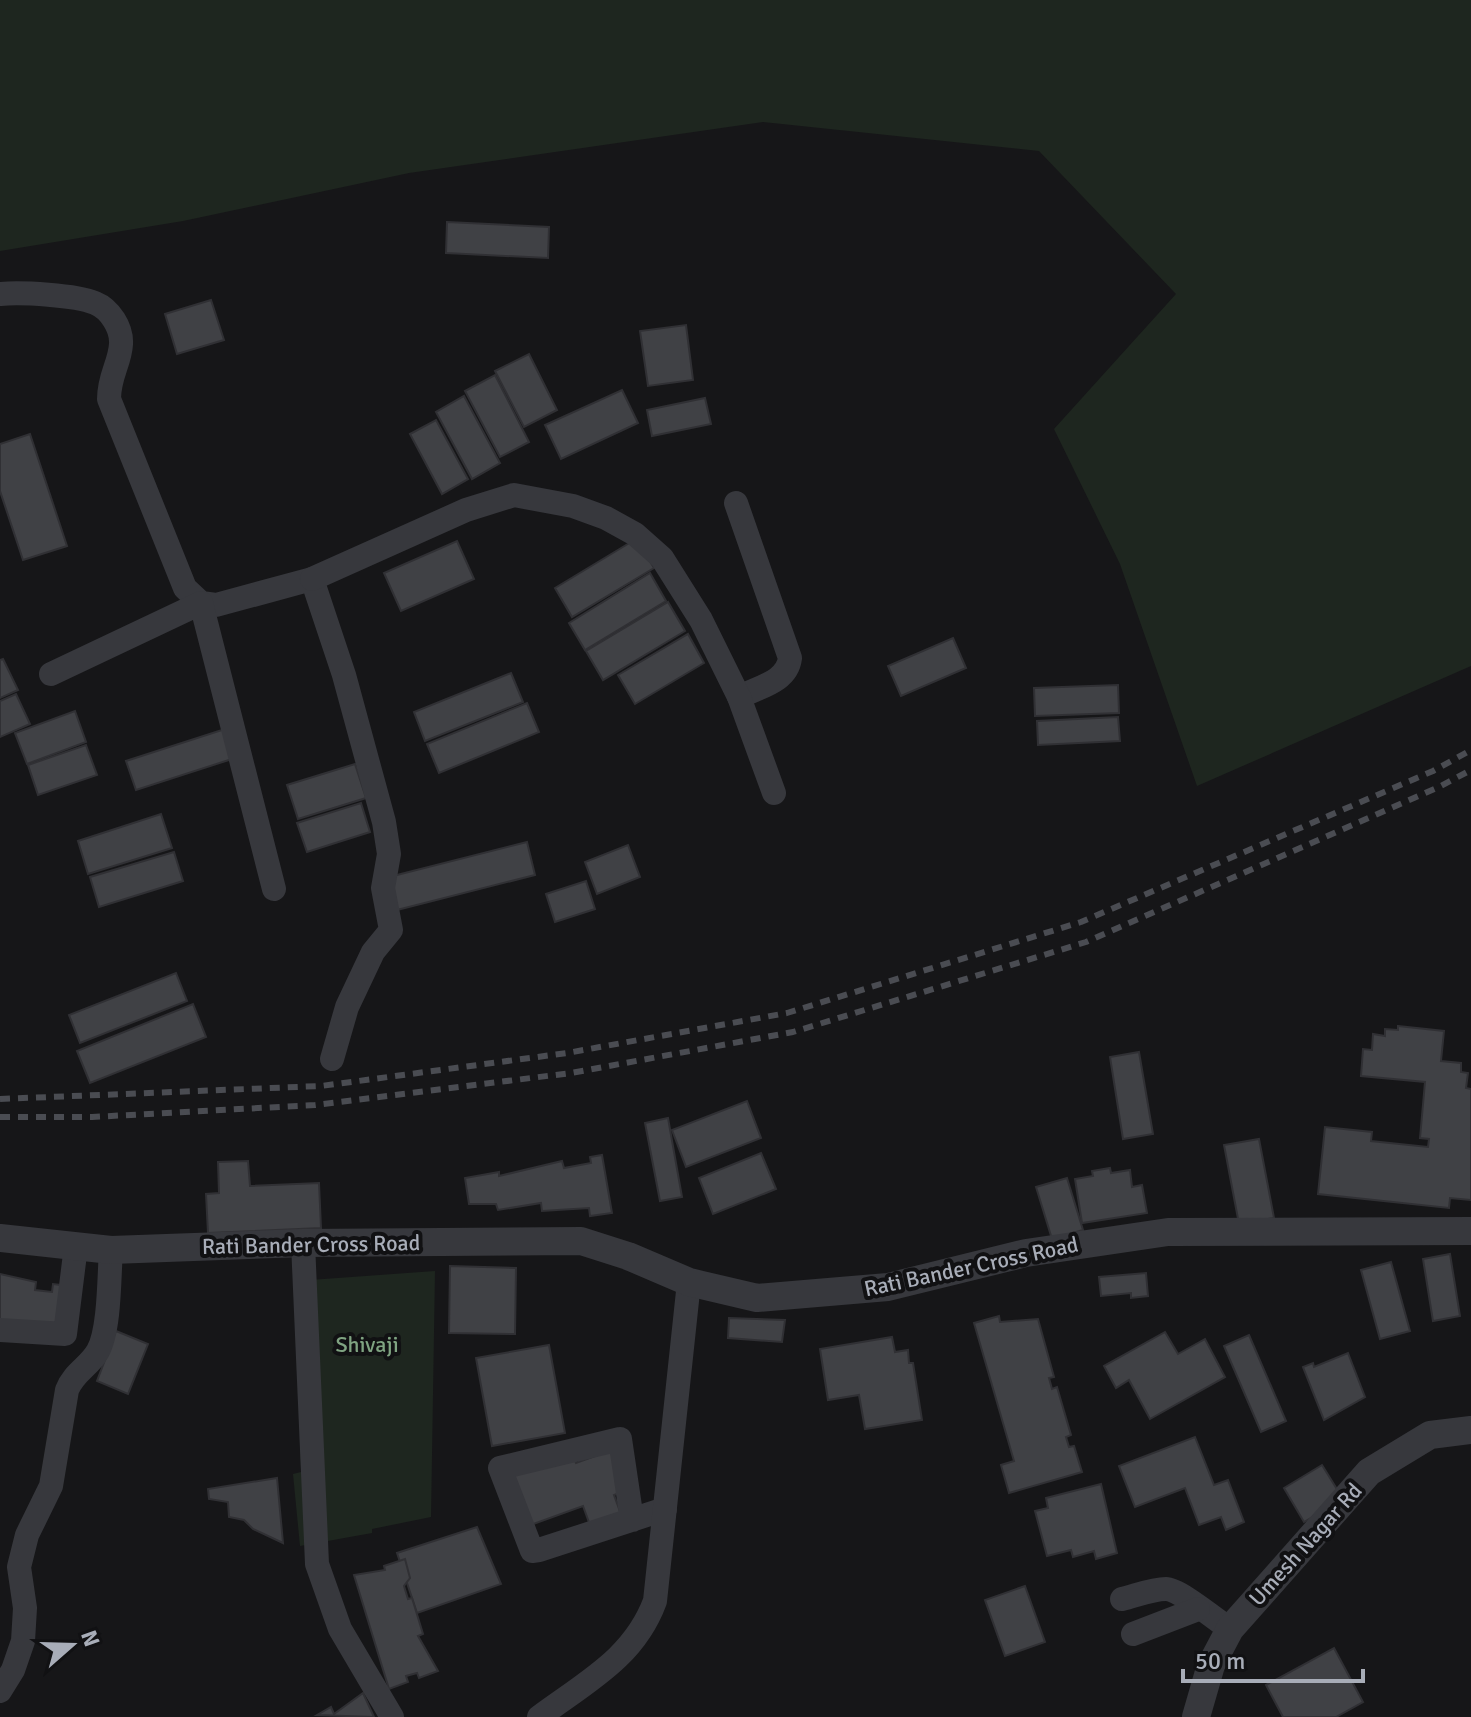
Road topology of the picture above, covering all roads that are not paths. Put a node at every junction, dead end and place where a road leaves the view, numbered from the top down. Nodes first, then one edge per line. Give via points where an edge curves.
1 (0, 294) edge
2 (736, 503) dead end
3 (312, 579) junction
4 (201, 603) junction
5 (51, 674) dead end
6 (739, 697) junction
7 (774, 793) dead end
8 (274, 889) dead end
9 (332, 1059) dead end
10 (1471, 1231) edge
11 (0, 1238) edge
12 (303, 1243) junction
13 (76, 1246) junction
14 (111, 1250) junction
15 (689, 1282) junction
16 (0, 1330) edge
17 (1471, 1430) edge
18 (665, 1509) junction
19 (632, 1520) junction
20 (1122, 1599) dead end
21 (1198, 1609) junction
22 (1230, 1629) junction
23 (1133, 1634) dead end
24 (0, 1691) edge
25 (392, 1717) edge
26 (539, 1717) edge
27 (1196, 1717) edge

1 - 4 street via 94,303 117,325 121,343 109,399 173,562 185,588
2 - 6 street via 790,658 781,677
3 - 4 street via 216,605
3 - 6 street via 451,516 514,495 573,506 635,534 662,558 701,620
3 - 9 street via 344,675 389,854 383,888 391,930 373,952 347,1007
4 - 5 street
4 - 8 street
6 - 7 street
10 - 15 street, Rati Bander Cross Road via 1168,1232 1026,1253 888,1287 799,1296 757,1298
11 - 13 street, Rati Bander Cross Road
12 - 14 street, Rati Bander Cross Road
12 - 15 street, Rati Bander Cross Road via 581,1241
12 - 25 street via 317,1564 340,1629
13 - 14 street, Rati Bander Cross Road
13 - 16 street via 65,1334
14 - 24 street via 102,1341 91,1361 72,1376 67,1390 51,1486 27,1535 19,1567 23,1641
15 - 18 street
17 - 22 street, Umesh Nagar Rd via 1430,1435 1369,1472
18 - 19 street
18 - 26 street via 655,1601 647,1623 622,1656
19 - 19 street via 532,1551 500,1468 620,1439
20 - 21 street via 1166,1589 1184,1595
21 - 22 street
21 - 23 street
22 - 27 street, Umesh Nagar Rd via 1211,1665

